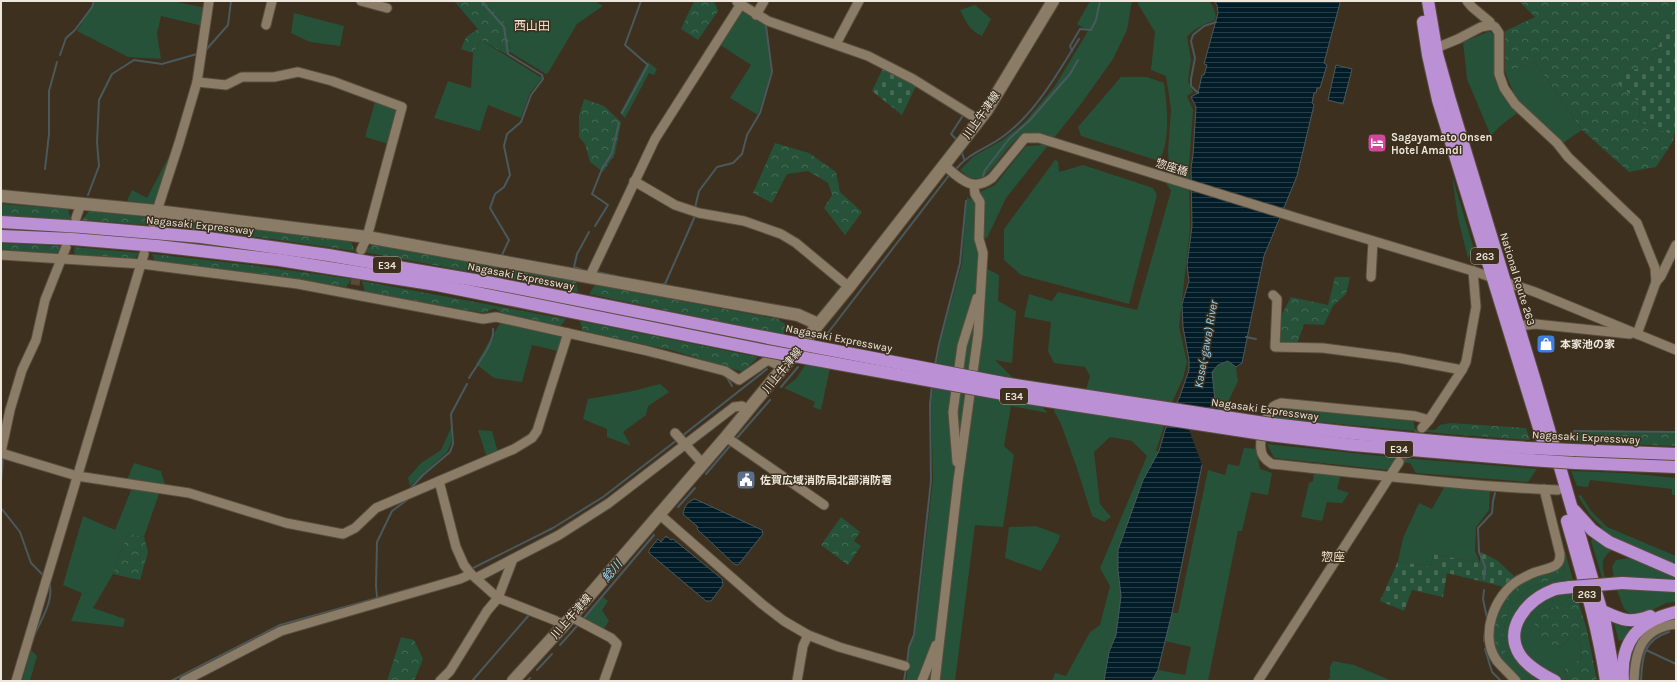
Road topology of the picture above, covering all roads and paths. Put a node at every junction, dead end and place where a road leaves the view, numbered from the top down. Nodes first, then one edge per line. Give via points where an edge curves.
1 (209, 1) edge
2 (272, 1) edge
3 (361, 1) edge
4 (764, 1) edge
5 (859, 1) edge
6 (1054, 1) edge
7 (1420, 1) edge
8 (1428, 1) edge
9 (1467, 1) edge
10 (738, 3) edge
11 (387, 8) dead end
12 (756, 15) junction
13 (266, 25) dead end
14 (1491, 25) junction
15 (836, 44) junction
16 (1436, 47) junction
17 (197, 82) junction
18 (979, 120) junction
19 (946, 167) junction
20 (634, 181) junction
21 (974, 185) junction
22 (1, 196) edge
23 (81, 204) junction
24 (155, 217) junction
25 (76, 218) dead end
26 (1, 222) edge
27 (1, 236) edge
28 (367, 237) junction
29 (1374, 241) junction
30 (1676, 245) edge
31 (66, 247) dead end
32 (361, 250) dead end
33 (144, 254) dead end
34 (1, 255) edge
35 (62, 258) junction
36 (142, 264) junction
37 (1473, 271) junction
38 (1372, 277) dead end
39 (1492, 277) junction
40 (589, 278) junction
41 (1656, 282) junction
42 (981, 283) junction
43 (1506, 283) junction
44 (850, 287) junction
45 (1273, 295) dead end
46 (818, 324) junction
47 (1519, 326) junction
48 (568, 333) junction
49 (1637, 334) junction
50 (1676, 350) edge
51 (784, 368) junction
52 (1462, 370) junction
53 (748, 411) junction
54 (1429, 420) junction
55 (1422, 428) tunnel mouth
56 (1270, 429) junction
57 (675, 433) dead end
58 (726, 437) junction
59 (684, 444) junction
60 (3, 453) edge
61 (1676, 454) edge
62 (1399, 462) tunnel mouth
63 (703, 464) junction
64 (1676, 467) edge
65 (77, 476) junction
66 (1390, 477) junction
67 (439, 481) junction
68 (958, 481) junction
69 (1544, 489) junction
70 (1558, 490) junction
71 (824, 505) dead end
72 (1572, 508) junction
73 (660, 514) junction
74 (513, 559) junction
75 (1676, 571) edge
76 (473, 576) junction
77 (1676, 586) edge
78 (498, 598) junction
79 (1596, 608) junction
80 (1676, 610) edge
81 (572, 616) junction
82 (1676, 624) edge
83 (564, 625) junction
84 (941, 632) junction
85 (808, 635) junction
86 (905, 666) dead end
87 (16, 681) edge
88 (184, 681) edge
89 (440, 681) edge
90 (513, 681) edge
91 (604, 681) edge
92 (797, 681) edge
93 (922, 681) edge
94 (935, 681) edge
95 (1258, 681) edge
96 (1516, 681) edge
97 (1555, 681) edge
98 (1606, 681) edge
99 (1615, 681) edge
100 (1623, 681) edge
101 (1634, 681) edge

1 - 17 street
2 - 13 street
3 - 11 street
4 - 12 street
5 - 15 street
6 - 18 main road, 川上牛津線
7 - 39 highway, National Route 263 / 263 via 1438,100
8 - 16 highway, National Route 263 / 263
9 - 14 street
10 - 12 street
10 - 20 street via 655,139
12 - 15 street
14 - 16 street
14 - 41 street via 1496,27 1499,34 1499,74 1504,88 1515,104 1637,223 1654,268
15 - 18 street via 868,56 913,79
16 - 43 highway, National Route 263 / 263 via 1448,97
17 - 24 street
17 - 28 street via 226,85 242,77 274,77 298,72 332,81 402,107
18 - 19 main road, 川上牛津線
19 - 21 street via 962,180
19 - 44 main road, 川上牛津線
20 - 40 street
20 - 44 street via 675,205 693,211 744,220 781,234
21 - 29 street, 惣座橋 via 985,183 992,178 1025,138 1035,137
21 - 42 street via 974,194 980,202 979,239 983,253
22 - 23 main road
23 - 24 main road
23 - 25 street
24 - 28 main road
26 - 56 highway, Nagasaki Expressway / E34, bridge via 201,237 328,255 492,283 1003,383
27 - 56 highway, Nagasaki Expressway / E34, bridge via 72,239 279,260 437,285 761,350 1009,395
28 - 32 street
28 - 40 main road
29 - 37 street, 惣座橋
29 - 38 street
30 - 41 street via 1662,276
31 - 35 street
33 - 36 street
34 - 35 street
35 - 36 street
35 - 60 street via 45,300 36,340 22,370 10,410
36 - 48 street via 355,289 483,319 496,318
36 - 65 street
37 - 39 street, 惣座橋
37 - 52 street via 1476,307 1466,362
39 - 43 street, 惣座橋
39 - 70 highway, National Route 263 / 263
40 - 46 main road via 798,315
41 - 49 street
42 - 68 street via 978,335
42 - 68 street via 962,346 954,412
43 - 47 highway, National Route 263 / 263
43 - 49 street, 惣座橋 via 1535,292
44 - 46 main road, 川上牛津線
45 - 52 street via 1277,299 1275,347 1323,348 1399,358
46 - 51 main road, 川上牛津線
47 - 49 street via 1536,324
47 - 72 highway, National Route 263 / 263
48 - 51 street via 725,371 738,380 768,360
48 - 67 street via 541,422 532,438 514,449
49 - 50 street, 惣座橋
51 - 53 main road, 川上牛津線
52 - 54 street
53 - 58 main road, 川上牛津線
53 - 59 street via 742,406 734,408
54 - 55 street
54 - 66 street via 1416,416 1281,402 1269,413 1260,450 1266,461 1272,464
56 - 61 highway, Nagasaki Expressway / E34, bridge via 1528,448
56 - 64 highway, Nagasaki Expressway / E34, bridge via 1360,446 1575,463
57 - 59 street
58 - 63 main road, 川上牛津線
58 - 71 street
59 - 63 street
59 - 74 street via 609,503 559,535
60 - 65 street
62 - 66 street
63 - 73 main road, 川上牛津線
65 - 67 street via 189,493 286,523 343,534 355,528 376,508
65 - 87 street
66 - 69 street
66 - 95 street
67 - 76 street via 456,547 464,565
68 - 84 street
69 - 70 street
69 - 96 street via 1560,554 1559,561 1555,566 1517,581 1506,591 1493,613 1490,627 1490,643 1497,660
70 - 79 highway, National Route 263 / 263
72 - 75 highway via 1592,530 1609,542
72 - 79 highway, National Route 263 / 263
73 - 81 main road, 川上牛津線
73 - 85 street via 762,604
74 - 76 street
74 - 78 street
76 - 78 street
76 - 88 street via 281,631
77 - 97 highway, bridge via 1622,583 1571,587 1553,590 1536,599 1524,609 1516,624 1515,643 1520,656 1530,666
78 - 83 street
78 - 89 street via 487,611 450,671
79 - 80 highway via 1633,622
79 - 98 highway, National Route 263 / 263
79 - 99 highway, National Route 263 / 263
80 - 100 highway via 1647,622 1636,630 1625,654
81 - 83 main road, 川上牛津線
81 - 91 street via 618,644
82 - 101 street via 1656,629 1642,642 1634,660
83 - 90 main road, 川上牛津線
84 - 93 street
84 - 94 street
85 - 86 street
85 - 92 street via 803,646

